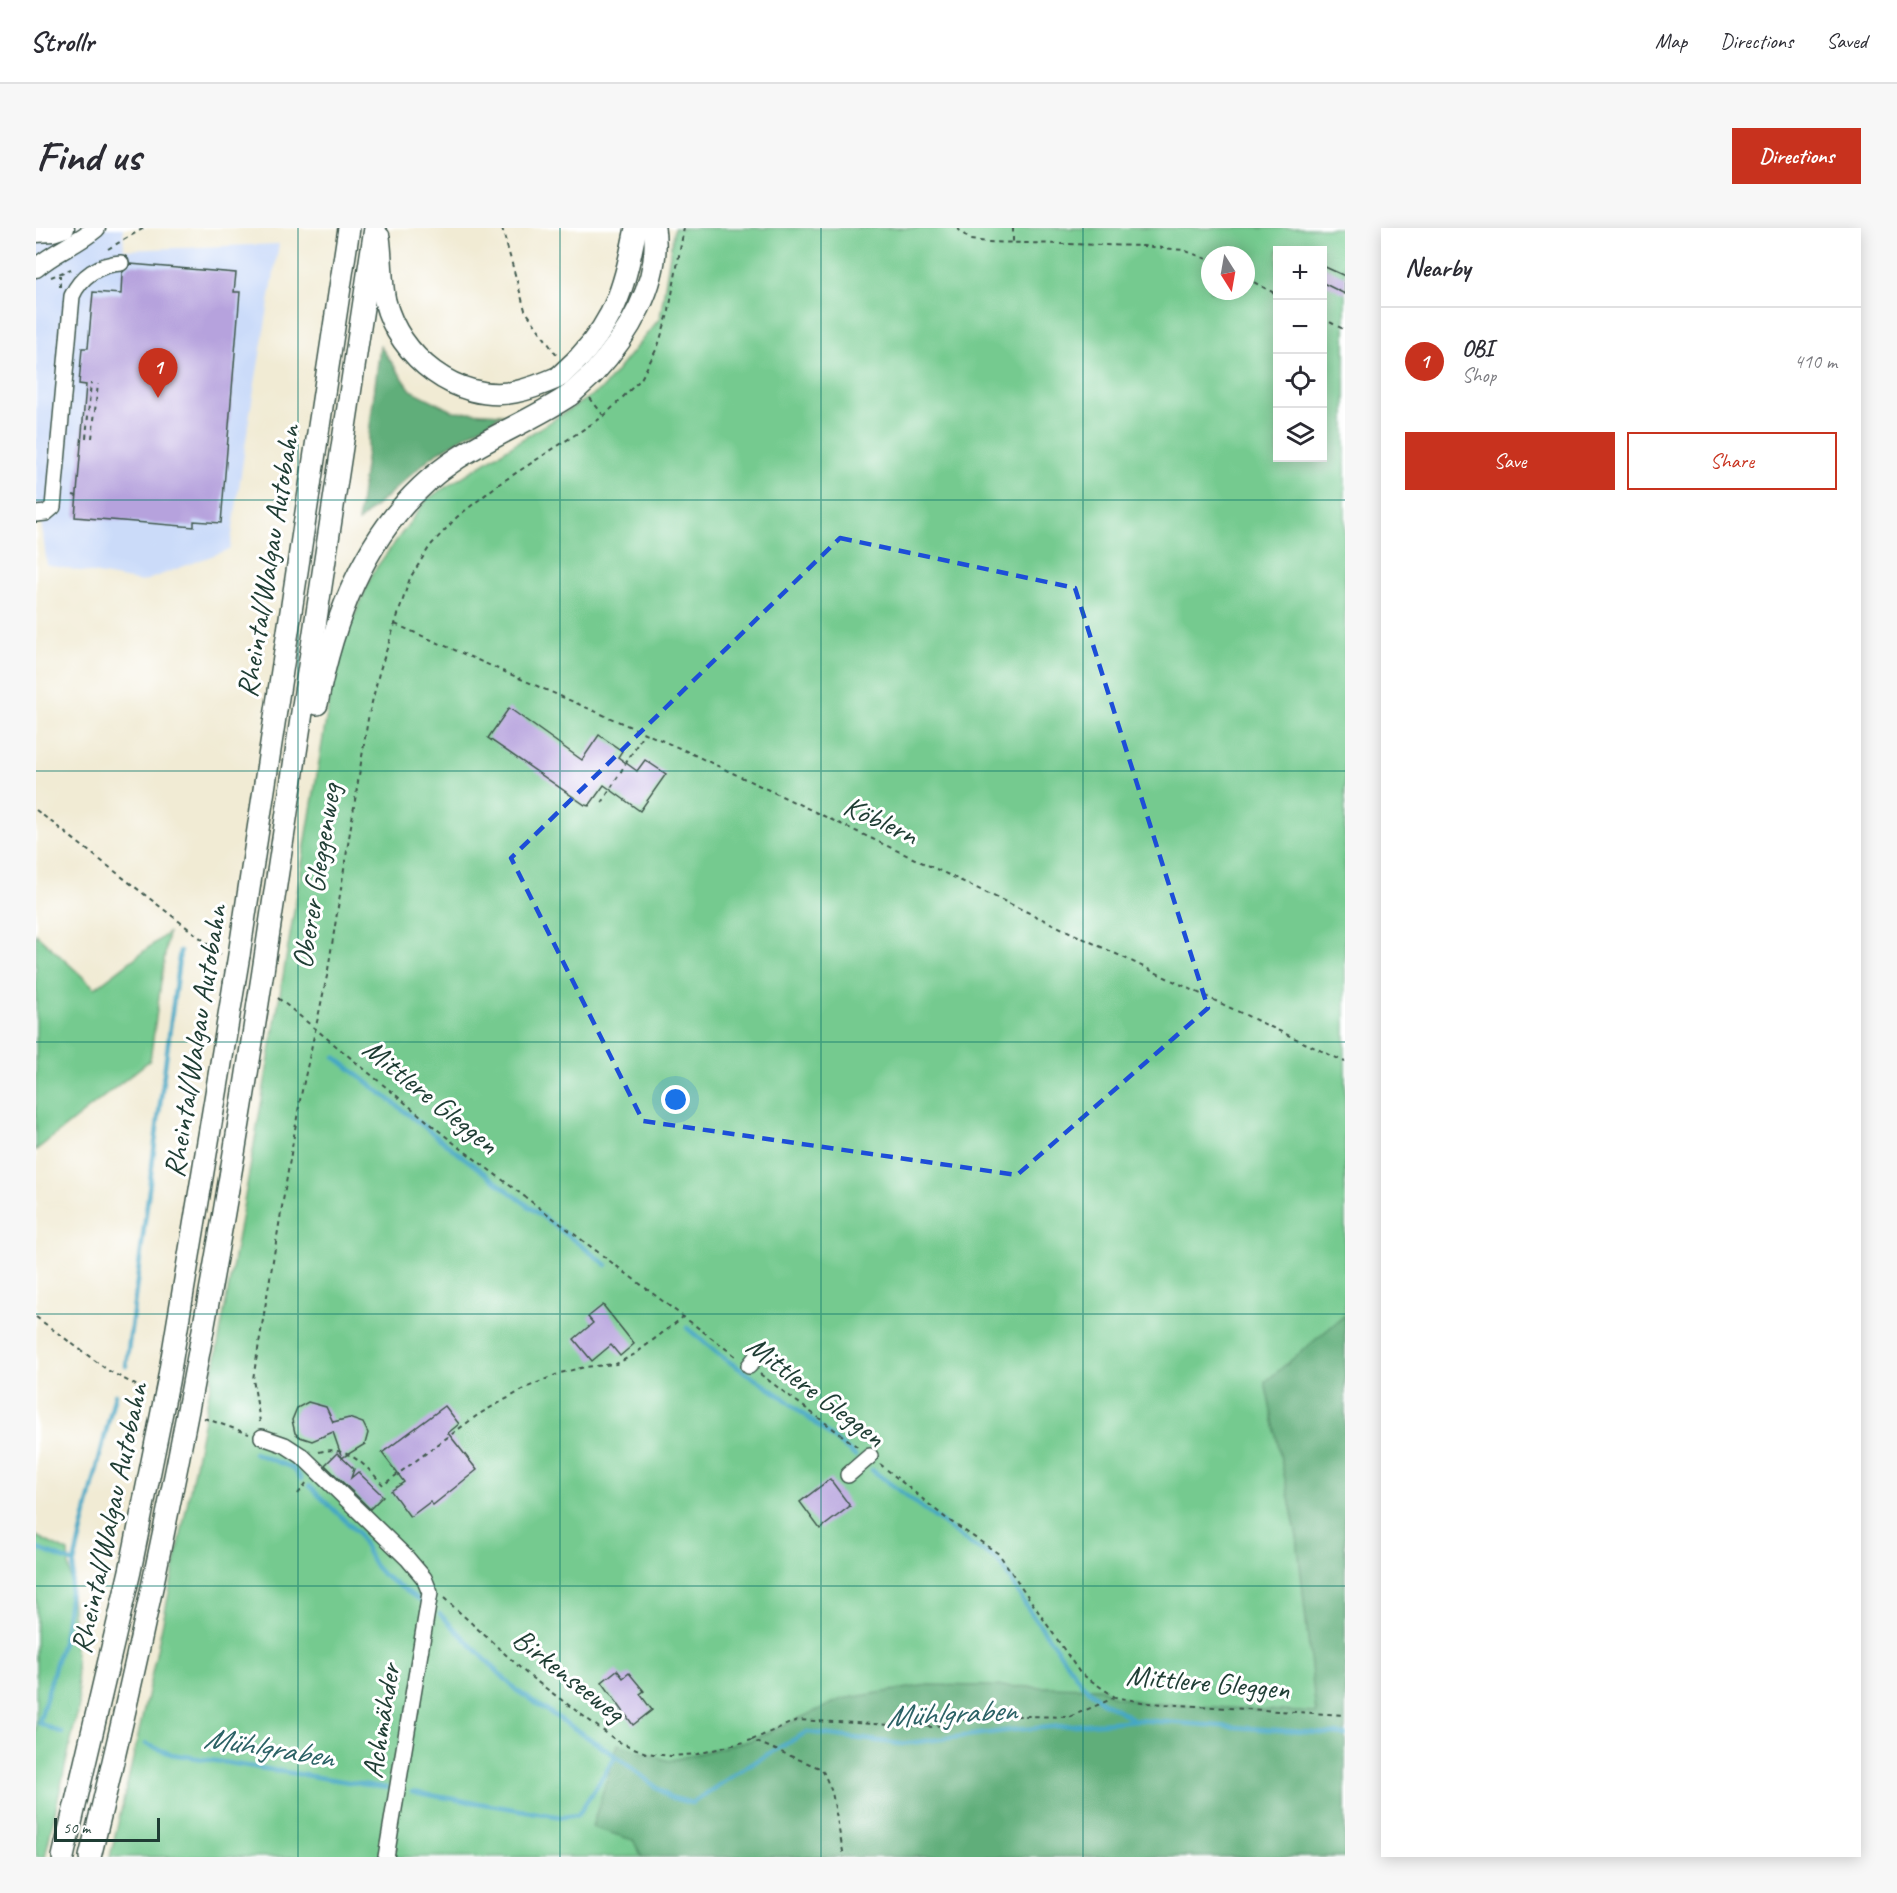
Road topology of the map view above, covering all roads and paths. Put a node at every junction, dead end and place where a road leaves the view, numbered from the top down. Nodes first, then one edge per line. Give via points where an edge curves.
1 (65, 228) edge
2 (96, 228) edge
3 (349, 228) edge
4 (376, 228) edge
5 (502, 228) edge
6 (684, 228) edge
7 (957, 228) edge
8 (1012, 228) edge
9 (656, 231) edge
10 (36, 233) edge
11 (633, 233) edge
12 (1013, 242) junction
13 (1201, 257) edge
14 (121, 263) dead end
15 (36, 268) edge
16 (1255, 283) edge
17 (1273, 292) edge
18 (1327, 320) edge
19 (1345, 330) edge
20 (575, 377) junction
21 (91, 382) dead end
22 (98, 384) dead end
23 (604, 416) junction
24 (86, 438) dead end
25 (92, 438) dead end
26 (36, 514) edge
27 (395, 624) junction
28 (644, 733) junction
29 (293, 772) junction
30 (602, 803) dead end
31 (36, 810) edge
32 (229, 953) junction
33 (282, 1001) dead end
34 (316, 1030) junction
35 (1345, 1062) edge
36 (36, 1317) edge
37 (683, 1317) junction
38 (760, 1352) dead end
39 (749, 1366) junction
40 (150, 1392) dead end
41 (204, 1418) dead end
42 (262, 1437) junction
43 (302, 1456) junction
44 (870, 1456) junction
45 (849, 1475) dead end
46 (430, 1593) junction
47 (1115, 1697) junction
48 (1345, 1715) edge
49 (752, 1740) junction
50 (63, 1857) edge
51 (90, 1857) edge
52 (386, 1857) edge
53 (844, 1857) edge

1 - 10 main road
2 - 15 main road
3 - 32 highway, Rheintal/Walgau Autobahn
4 - 20 highway via 384,264 385,300 413,355 432,372 457,385 486,392 514,392
4 - 29 highway, Rheintal/Walgau Autobahn
5 - 20 path via 525,310
6 - 23 path, Oberer Gleggenweg via 677,277 658,346 641,379
7 - 12 path via 970,240
8 - 12 path
9 - 20 highway via 648,284 634,319 613,352
11 - 20 highway via 628,274 609,321
12 - 13 path via 1143,246 1183,250
14 - 26 street via 93,271 78,283 72,296 53,507
16 - 17 path
18 - 19 path
20 - 23 path
20 - 29 highway via 542,414 458,458 427,481 372,544 340,612 310,737
21 - 24 path
22 - 25 path
23 - 27 path, Oberer Gleggenweg via 499,484 457,517 430,546 410,578
27 - 28 path, Köblern
27 - 34 path, Oberer Gleggenweg via 368,719
28 - 30 path
28 - 35 path, Köblern
29 - 51 highway, Rheintal/Walgau Autobahn, bridge via 206,1323 159,1568
31 - 32 path
32 - 50 highway, Rheintal/Walgau Autobahn, bridge via 234,985 168,1382 127,1583
33 - 34 path, Mittlere Gleggen
34 - 37 path, Mittlere Gleggen via 455,1144
34 - 42 path, Oberer Gleggenweg via 300,1100 253,1379
36 - 40 path via 109,1371
37 - 39 path, Mittlere Gleggen
37 - 43 path via 616,1364 560,1373 479,1414 383,1485 363,1461 332,1448
38 - 39 street
39 - 44 path, Mittlere Gleggen
41 - 42 path
42 - 43 street
43 - 46 street via 407,1558 424,1578
44 - 45 street
44 - 47 path, Mittlere Gleggen via 947,1519 999,1554 1080,1673
46 - 49 path, Birkenseeweg via 449,1599 528,1675 617,1741 670,1756 698,1754
46 - 52 street, Achmähder
47 - 48 path, Mittlere Gleggen via 1147,1703
47 - 49 path, Birkenseeweg via 1070,1718 982,1715 932,1726 797,1720
49 - 53 path via 822,1769 832,1792

